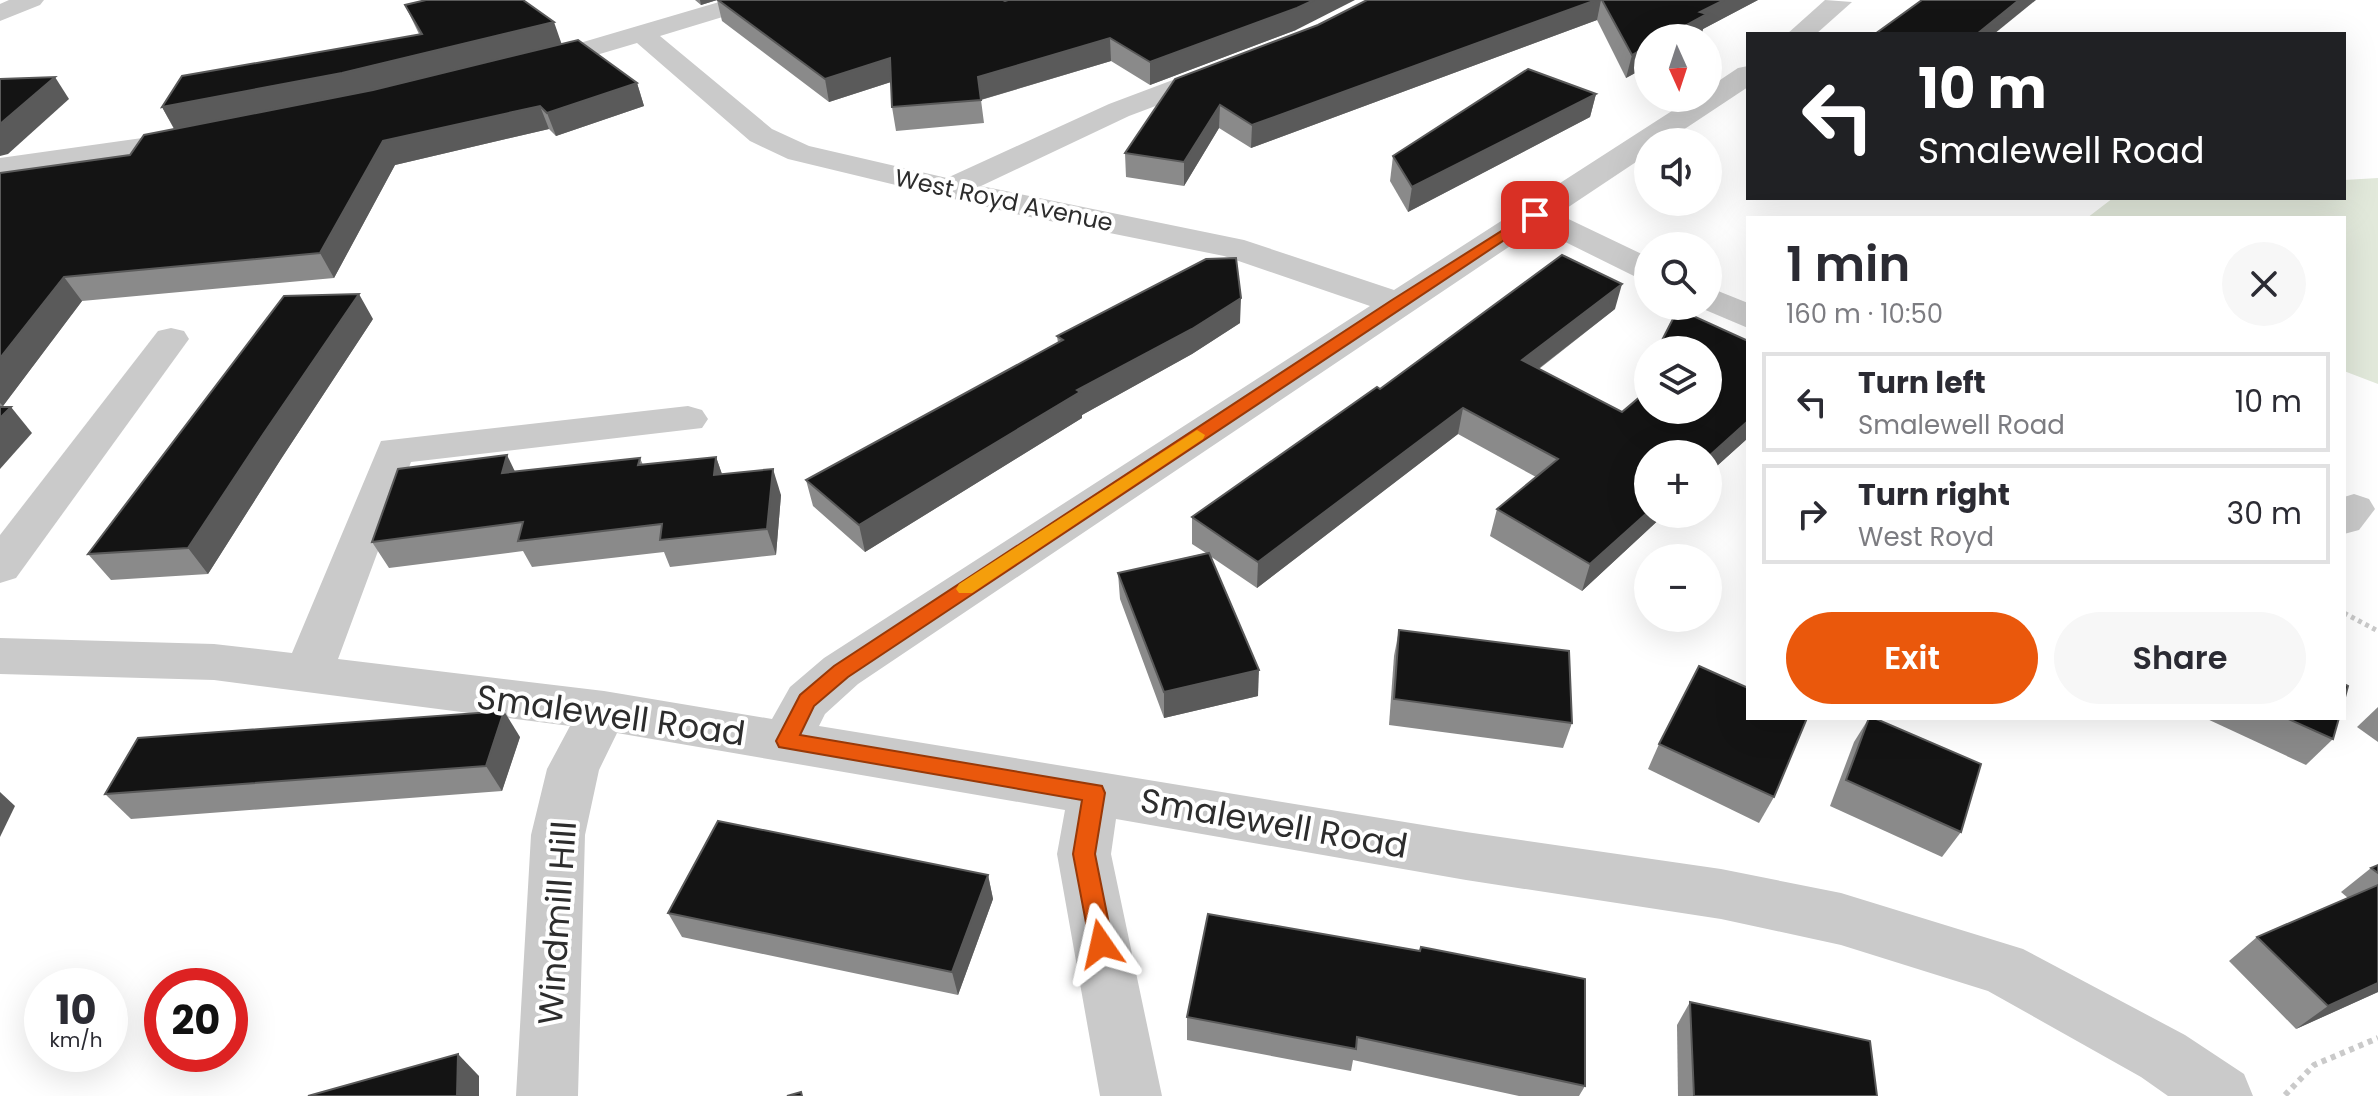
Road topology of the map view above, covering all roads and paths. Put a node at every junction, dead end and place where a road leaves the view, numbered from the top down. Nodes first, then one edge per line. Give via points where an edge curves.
1 (31, 0) edge
2 (753, 0) edge
3 (1838, 0) edge
4 (0, 13) edge
5 (1802, 32) edge
6 (643, 35) junction
7 (1249, 61) edge
8 (510, 72) edge
9 (1746, 75) edge
10 (219, 135) edge
11 (0, 167) edge
12 (954, 187) junction
13 (1535, 215) junction
14 (1634, 263) edge
15 (1397, 303) junction
16 (1722, 305) edge
17 (1746, 316) edge
18 (171, 339) dead end
19 (688, 419) dead end
20 (0, 567) edge
21 (2346, 614) edge
22 (2378, 631) edge
23 (0, 656) edge
24 (308, 674) junction
25 (604, 711) junction
26 (786, 741) junction
27 (1094, 793) junction
28 (2378, 1038) edge
29 (547, 1096) edge
30 (1131, 1096) edge
31 (2222, 1096) edge
32 (2285, 1096) edge

1 - 4 street
2 - 6 street
3 - 5 street
6 - 8 street
6 - 12 street, West Royd Avenue via 761,135 799,153
7 - 12 street via 1119,110
9 - 13 street
10 - 11 street
12 - 15 street, West Royd Avenue via 1232,247
13 - 14 street
13 - 15 street
15 - 26 street via 841,671 807,701
16 - 17 street
18 - 20 street
19 - 24 street via 395,450
21 - 22 path
23 - 24 street, Smalewell Road via 214,662
24 - 25 street, Smalewell Road
25 - 26 street, Smalewell Road
25 - 29 street, Windmill Hill via 573,769 558,835
26 - 27 street, Smalewell Road
27 - 30 street via 1084,854
27 - 31 street, Smalewell Road via 1721,894 1841,919 2002,968 2163,1056
28 - 32 path via 2314,1065

